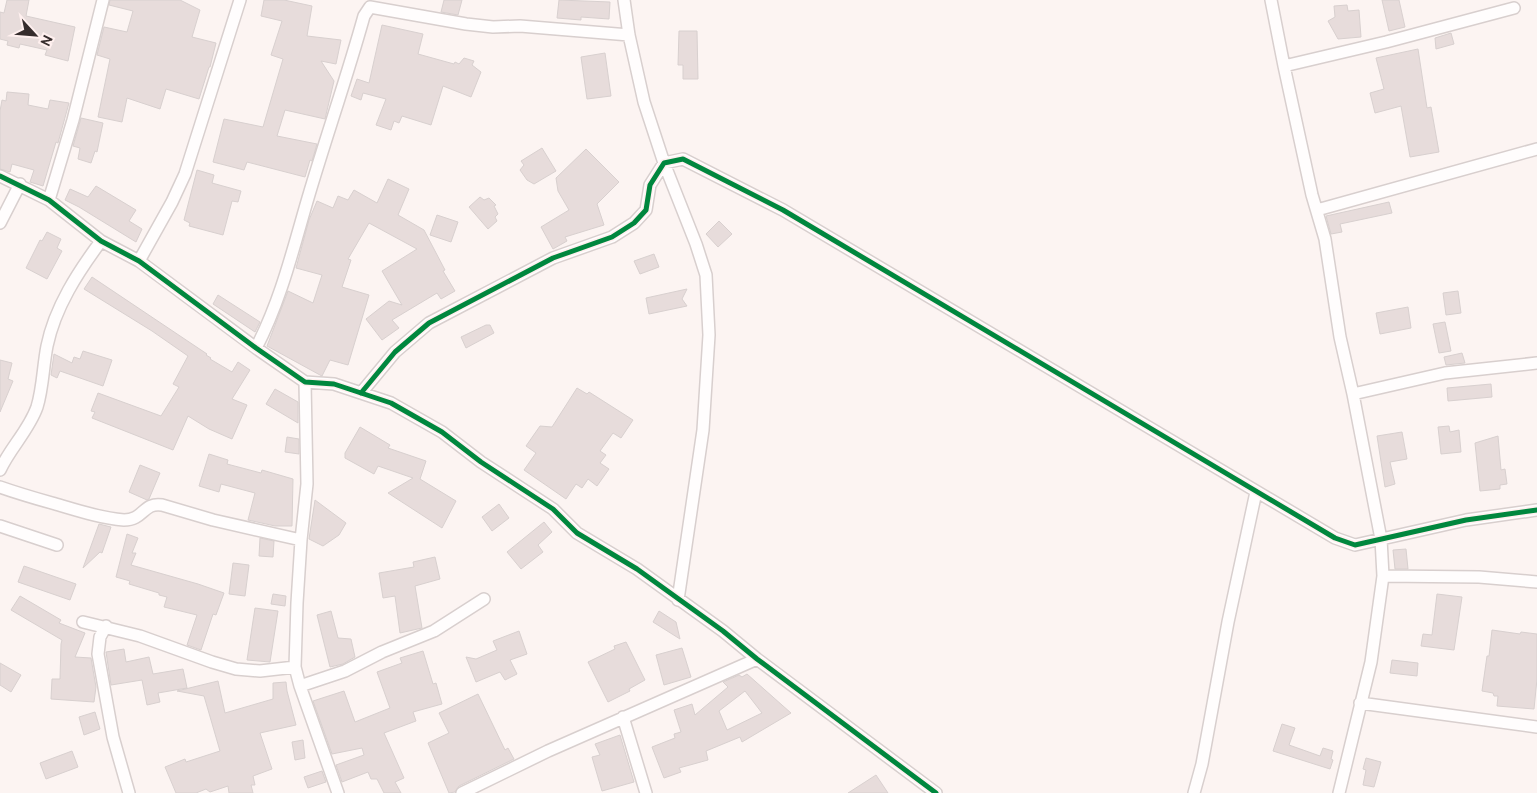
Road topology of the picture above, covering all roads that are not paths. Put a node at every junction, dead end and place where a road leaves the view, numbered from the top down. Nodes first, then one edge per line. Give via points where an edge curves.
1 (103, 0) edge
2 (240, 0) edge
3 (624, 0) edge
4 (1271, 0) edge
5 (370, 3) edge
6 (1514, 8) dead end
7 (628, 36) junction
8 (1284, 66) junction
9 (1537, 149) edge
10 (664, 163) junction
11 (0, 176) edge
12 (20, 184) junction
13 (49, 200) junction
14 (1317, 210) junction
15 (0, 223) edge
16 (101, 240) junction
17 (139, 261) junction
18 (256, 348) junction
19 (1537, 363) edge
20 (305, 382) junction
21 (361, 393) junction
22 (1354, 394) junction
23 (0, 470) edge
24 (0, 487) edge
25 (1256, 492) junction
26 (1537, 510) edge
27 (0, 526) edge
28 (1381, 539) junction
29 (301, 540) junction
30 (57, 546) dead end
31 (1383, 576) junction
32 (1537, 582) edge
33 (484, 599) dead end
34 (678, 600) junction
35 (82, 622) dead end
36 (106, 626) junction
37 (757, 659) junction
38 (295, 668) junction
39 (300, 686) junction
40 (1360, 703) junction
41 (623, 717) junction
42 (1537, 728) edge
43 (336, 792) edge
44 (129, 793) edge
45 (462, 793) edge
46 (646, 793) edge
47 (936, 793) edge
48 (1194, 793) edge
49 (1338, 793) edge

1 - 13 street
2 - 17 street via 185,174
3 - 7 street
4 - 8 street
5 - 7 street via 466,24
5 - 18 street via 291,263 269,323
6 - 8 street
7 - 10 street via 644,102
8 - 14 street
9 - 14 street
10 - 21 street via 650,185 646,210 634,223 612,237 553,258 429,323 395,352
10 - 25 street via 683,159 783,210
10 - 34 street via 706,275 709,335 703,430
11 - 12 street
12 - 13 street
12 - 15 street
13 - 16 street
14 - 22 street
16 - 17 street
16 - 23 street via 58,312 48,344 38,405
17 - 18 street
18 - 20 street
19 - 22 street via 1445,373
20 - 21 street via 334,384
20 - 29 street via 307,484
21 - 34 street via 391,403 442,432 553,509 577,533 637,569
22 - 28 street
24 - 29 street via 81,512 124,520 135,519 149,506 162,504 213,520
25 - 28 street via 1335,538 1355,545
25 - 48 street
26 - 28 street via 1466,520
27 - 30 street
28 - 31 street
29 - 38 street
31 - 32 street via 1479,577
31 - 40 street via 1371,662
33 - 39 street via 434,631 345,671
34 - 37 street
35 - 36 street
36 - 38 street via 236,669
36 - 44 street via 100,637 98,654 113,737
37 - 41 street
37 - 47 street
38 - 39 street
39 - 43 street
40 - 42 street
40 - 49 street
41 - 45 street
41 - 46 street

